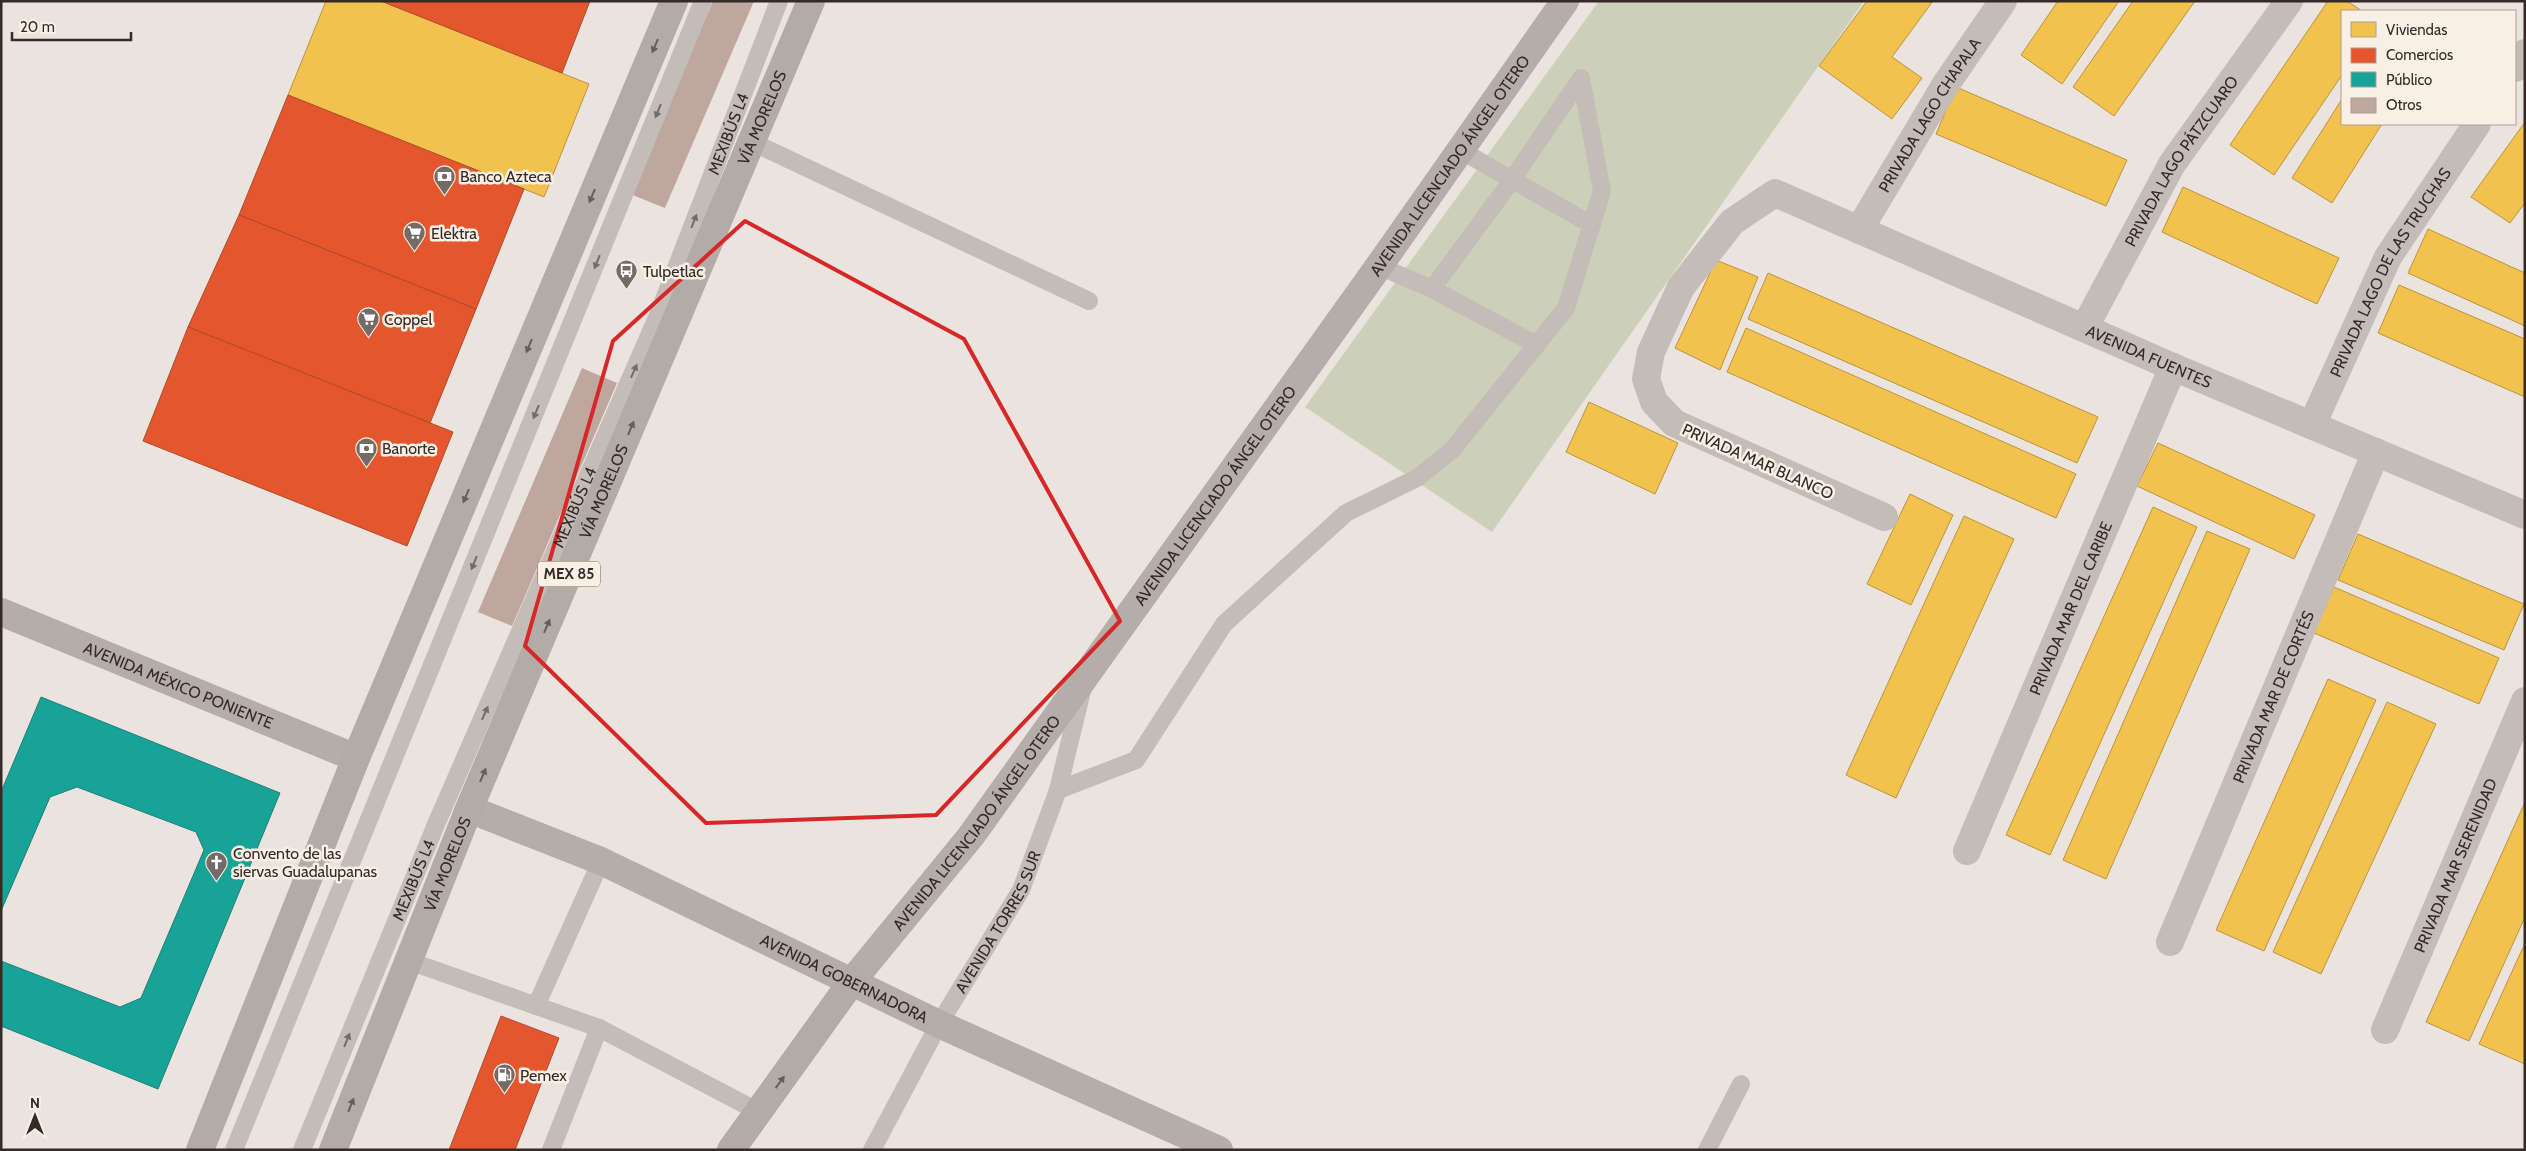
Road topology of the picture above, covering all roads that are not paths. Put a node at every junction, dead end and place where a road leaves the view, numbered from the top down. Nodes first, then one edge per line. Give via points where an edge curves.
1 (674, 1) edge
2 (703, 1) edge
3 (779, 1) edge
4 (812, 1) edge
5 (1565, 1) edge
6 (2003, 1) edge
7 (2289, 1) edge
8 (2525, 53) edge
9 (2516, 66) edge
10 (2476, 125) edge
11 (752, 142) junction
12 (1460, 150) junction
13 (1512, 180) junction
14 (1775, 193) joint
15 (1592, 225) junction
16 (1859, 230) junction
17 (1379, 266) junction
18 (1432, 289) junction
19 (1089, 301) dead end
20 (2085, 327) junction
21 (1537, 345) junction
22 (2174, 367) junction
23 (2312, 425) junction
24 (2376, 452) junction
25 (2525, 516) edge
26 (1884, 517) dead end
27 (1, 612) edge
28 (1086, 678) junction
29 (2525, 701) edge
30 (356, 758) junction
31 (1058, 790) junction
32 (469, 809) junction
33 (1967, 851) dead end
34 (601, 862) junction
35 (2170, 942) dead end
36 (409, 961) junction
37 (853, 980) junction
38 (536, 1006) junction
39 (939, 1024) junction
40 (599, 1028) junction
41 (2385, 1030) dead end
42 (1741, 1084) dead end
43 (759, 1112) junction
44 (200, 1150) edge
45 (234, 1150) edge
46 (302, 1150) edge
47 (333, 1150) edge
48 (551, 1150) edge
49 (731, 1150) edge
50 (872, 1150) edge
51 (1220, 1150) edge
52 (1708, 1150) edge

1 -> 30 main road
2 -> 45 lane
46 -> 3 lane, MEXIBÚS L4 via 437,822 658,315
4 - 11 main road, VÍA MORELOS / MEX 85
5 - 12 main road, AVENIDA LICENCIADO ÁNGEL OTERO
6 - 16 street, PRIVADA LAGO CHAPALA via 1946,84
7 - 20 street, PRIVADA LAGO PÁTZCUARO via 2172,164
8 - 9 street
10 - 23 street, PRIVADA LAGO DE LAS TRUCHAS via 2388,257
11 - 19 lane
32 -> 11 main road, VÍA MORELOS / MEX 85
12 - 13 lane
12 - 17 main road, AVENIDA LICENCIADO ÁNGEL OTERO
13 - 15 lane
13 - 15 lane via 1581,78 1602,191
13 - 18 lane
14 - 16 street, AVENIDA FUENTES
14 - 26 street, PRIVADA MAR BLANCO via 1732,222 1681,287 1651,352 1646,379 1654,402 1674,423
15 - 21 lane via 1566,308
16 - 20 street, AVENIDA FUENTES
17 - 18 lane
17 - 28 main road, AVENIDA LICENCIADO ÁNGEL OTERO
18 - 21 lane
20 - 22 street, AVENIDA FUENTES
21 - 31 lane via 1452,450 1417,478 1346,513 1224,624 1136,760
22 - 23 street, AVENIDA FUENTES
22 - 33 street, PRIVADA MAR DEL CARIBE
23 - 24 street, AVENIDA FUENTES
24 - 25 street, AVENIDA FUENTES
24 - 35 street, PRIVADA MAR DE CORTÉS
27 - 30 main road, AVENIDA MÉXICO PONIENTE
28 - 31 lane, AVENIDA TORRES SUR
28 - 37 main road, AVENIDA LICENCIADO ÁNGEL OTERO via 971,836
29 - 41 street, PRIVADA MAR SERENIDAD
30 - 44 main road
31 - 39 lane, AVENIDA TORRES SUR via 1021,890
32 - 34 main road, AVENIDA GOBERNADORA
32 - 36 main road, VÍA MORELOS / MEX 85
34 - 37 main road, AVENIDA GOBERNADORA
34 - 38 lane
36 - 38 lane
47 -> 36 main road, VÍA MORELOS / MEX 85
37 - 39 main road, AVENIDA GOBERNADORA
43 -> 37 main road
38 - 40 lane
39 - 50 lane, AVENIDA TORRES SUR
39 - 51 main road, AVENIDA GOBERNADORA
40 - 43 lane
40 - 48 lane
42 - 52 lane
43 - 49 main road

